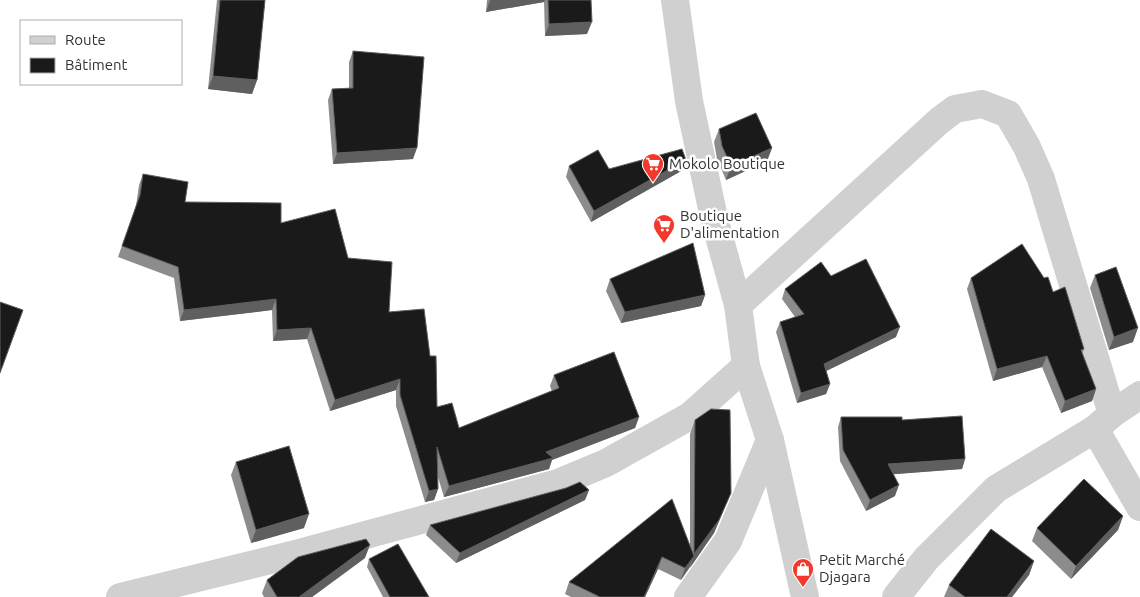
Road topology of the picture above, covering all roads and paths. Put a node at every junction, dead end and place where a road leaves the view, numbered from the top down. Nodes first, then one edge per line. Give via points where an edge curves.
1 (675, 0) edge
2 (738, 305) junction
3 (746, 366) junction
4 (1140, 395) edge
5 (1103, 421) junction
6 (770, 440) junction
7 (1140, 507) edge
8 (120, 597) edge
9 (688, 597) edge
10 (805, 597) edge
11 (896, 597) edge

1 - 2 street via 691,110 714,218
2 - 3 street
2 - 5 street via 939,121 955,109 982,104 1008,114 1041,179
3 - 6 street
3 - 8 street via 690,416 606,463 558,483 299,553
4 - 5 street
5 - 7 street
5 - 11 street via 996,489 926,559
6 - 9 street via 728,541
6 - 10 street

